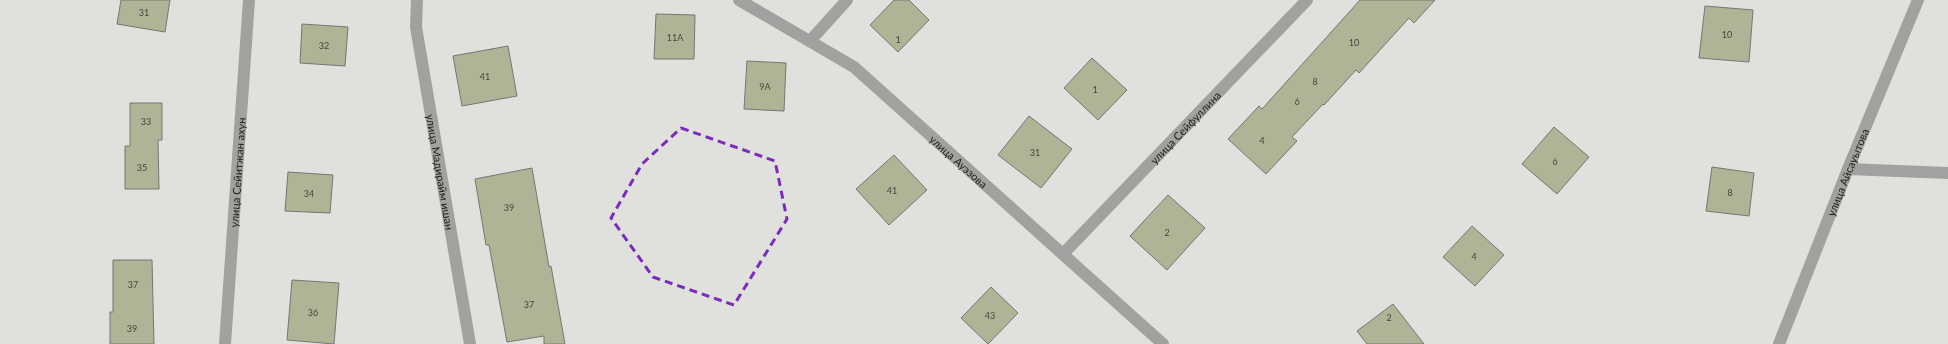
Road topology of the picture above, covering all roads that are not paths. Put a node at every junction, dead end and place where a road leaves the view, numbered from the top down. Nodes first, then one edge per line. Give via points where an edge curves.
1 (249, 0) edge
2 (417, 0) edge
3 (739, 0) edge
4 (847, 0) edge
5 (1307, 0) edge
6 (1918, 0) edge
7 (810, 41) junction
8 (1848, 169) junction
9 (1948, 173) edge
10 (1063, 254) junction
11 (225, 344) edge
12 (470, 344) edge
13 (1163, 344) edge
14 (1779, 344) edge

1 - 11 street, улица Сейитжан ахун
2 - 12 street, улица Мадирайм ишан via 416,27
3 - 7 street, улица Ауэзова
4 - 7 street
5 - 10 street, улица Сейфуллина
6 - 8 street, улица Айсауытова
7 - 10 street, улица Ауэзова via 854,67
8 - 9 street
8 - 14 street, улица Айсауытова
10 - 13 street, улица Ауэзова

